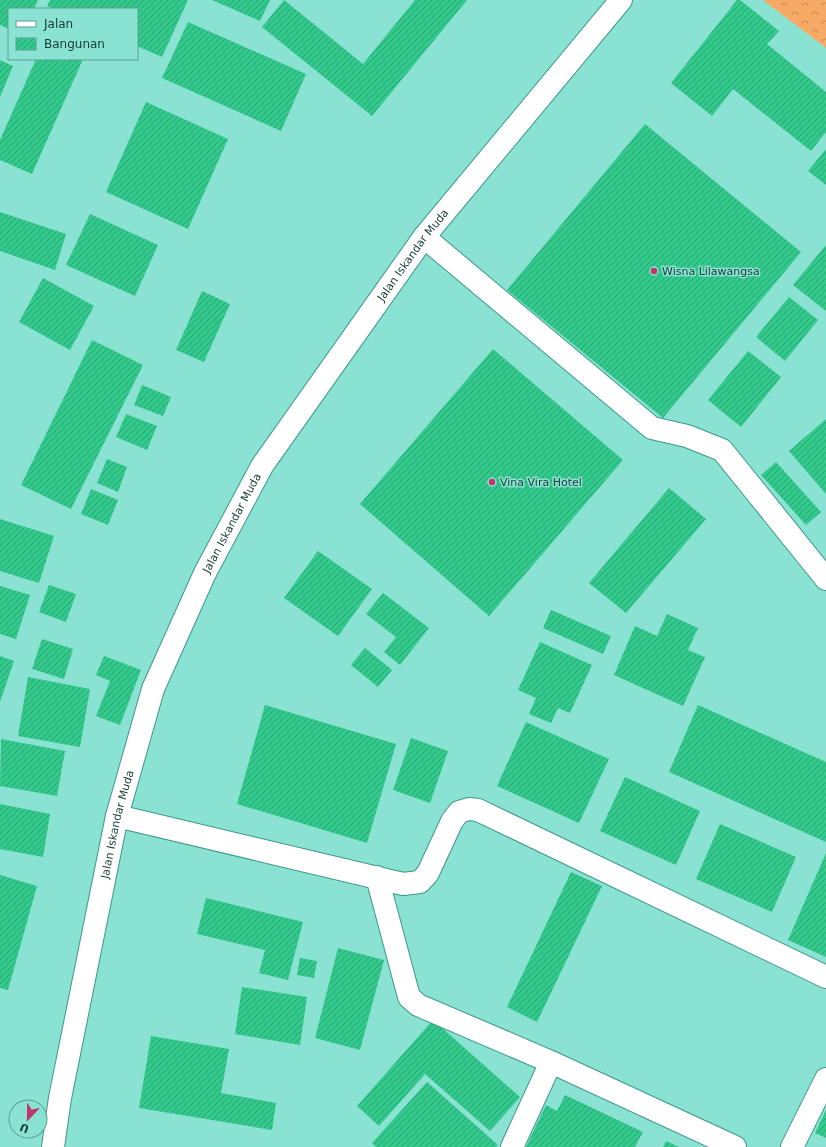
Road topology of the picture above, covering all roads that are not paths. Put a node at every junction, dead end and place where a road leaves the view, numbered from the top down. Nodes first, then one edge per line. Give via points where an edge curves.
1 (621, 0) edge
2 (424, 237) junction
3 (826, 579) edge
4 (117, 816) junction
5 (377, 878) junction
6 (826, 977) edge
7 (551, 1062) junction
8 (826, 1079) edge
9 (53, 1147) edge
10 (512, 1147) edge
11 (735, 1147) edge
12 (792, 1147) edge

1 - 2 street, Jalan Iskandar Muda
2 - 3 street via 652,428 687,436 722,450
2 - 4 street, Jalan Iskandar Muda via 258,473 205,573 153,689
4 - 5 street
4 - 9 street, Jalan Iskandar Muda via 62,1083
5 - 6 street via 403,884 420,882 428,873 452,821 459,812 478,810
5 - 7 street via 409,997 429,1011
7 - 10 street
7 - 11 street
8 - 12 street

